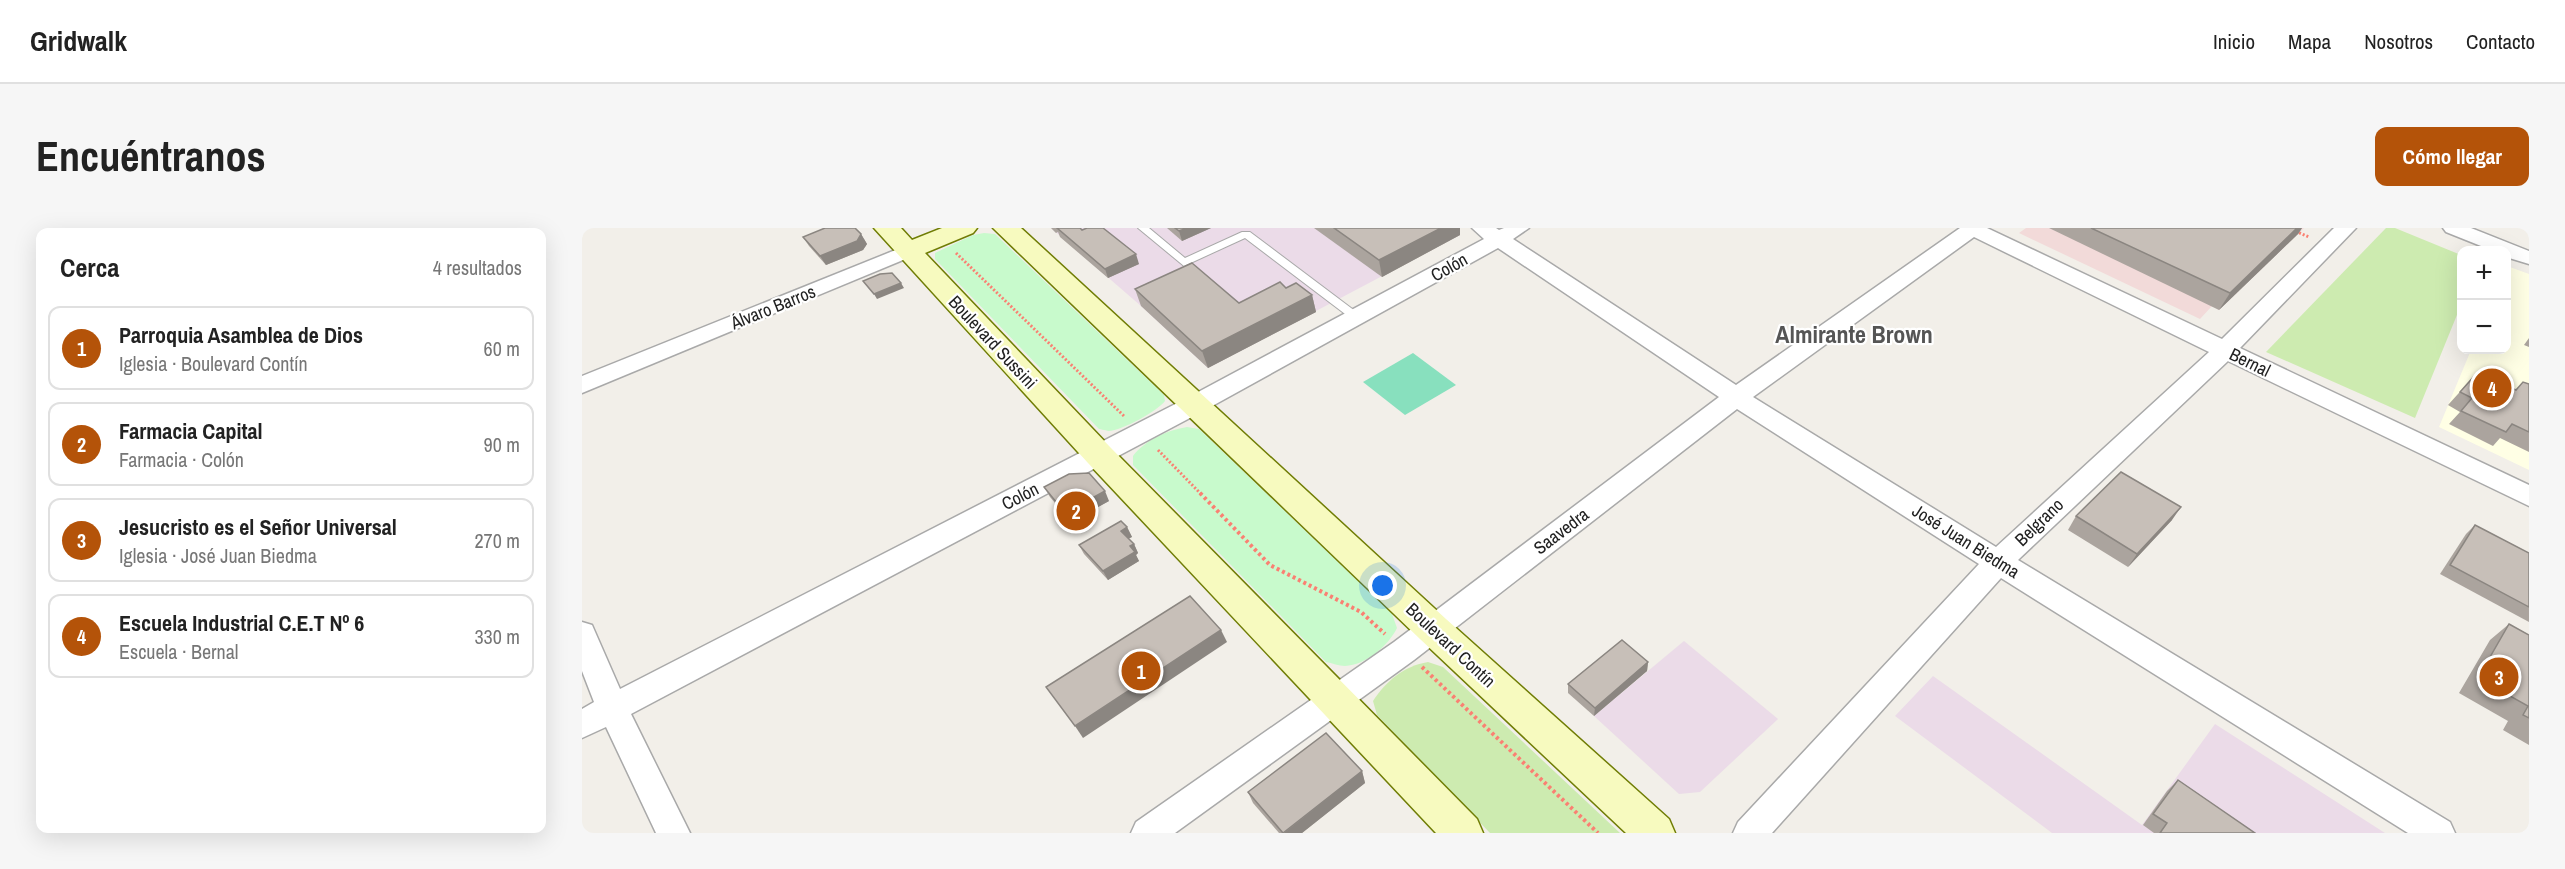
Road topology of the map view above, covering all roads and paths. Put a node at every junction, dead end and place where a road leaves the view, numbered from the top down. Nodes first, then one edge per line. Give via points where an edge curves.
1 (887, 228) edge
2 (964, 228) edge
3 (1006, 228) edge
4 (1143, 228) edge
5 (1972, 228) edge
6 (2346, 228) edge
7 (2453, 228) edge
8 (1500, 232) edge
9 (939, 238) junction
10 (908, 251) junction
11 (2529, 258) edge
12 (1357, 317) junction
13 (2225, 350) junction
14 (582, 385) edge
15 (1737, 397) junction
16 (1196, 404) junction
17 (1142, 433) junction
18 (1099, 455) junction
19 (2529, 496) edge
20 (1998, 562) junction
21 (1433, 629) junction
22 (582, 634) edge
23 (1404, 651) junction
24 (1335, 699) junction
25 (612, 708) junction
26 (582, 724) edge
27 (673, 833) edge
28 (1148, 833) edge
29 (1463, 833) edge
30 (1598, 833) edge
31 (1655, 833) edge
32 (1750, 833) edge
33 (2439, 833) edge

1 - 10 main road, Boulevard Sussini
2 - 9 main road, Álvaro Barros
3 - 16 main road
4 - 12 lane via 1184,263 1246,234
5 - 13 street, Bernal
5 - 15 street, Saavedra
6 - 13 street, Belgrano
7 - 11 street
8 - 12 street, Colón
8 - 15 street, José Juan Biedma
9 - 10 main road, Álvaro Barros
9 - 17 path
10 - 14 street, Álvaro Barros
10 - 18 main road, Boulevard Sussini
12 - 16 street, Colón
13 - 19 street, Bernal
13 - 20 street, Belgrano
15 - 20 street, José Juan Biedma
15 - 21 street, Saavedra
16 - 17 street, Colón
16 - 21 main road, Boulevard Contín
17 - 18 street, Colón
17 - 23 path via 1270,565 1361,612
18 - 24 main road
18 - 25 street, Colón
20 - 32 street, Belgrano
20 - 33 street, José Juan Biedma
21 - 23 street, Saavedra
21 - 31 main road, Boulevard Contín
22 - 25 street
23 - 24 street, Saavedra
23 - 30 path
24 - 28 street, Saavedra
24 - 29 main road
25 - 26 street, Colón
25 - 27 street

